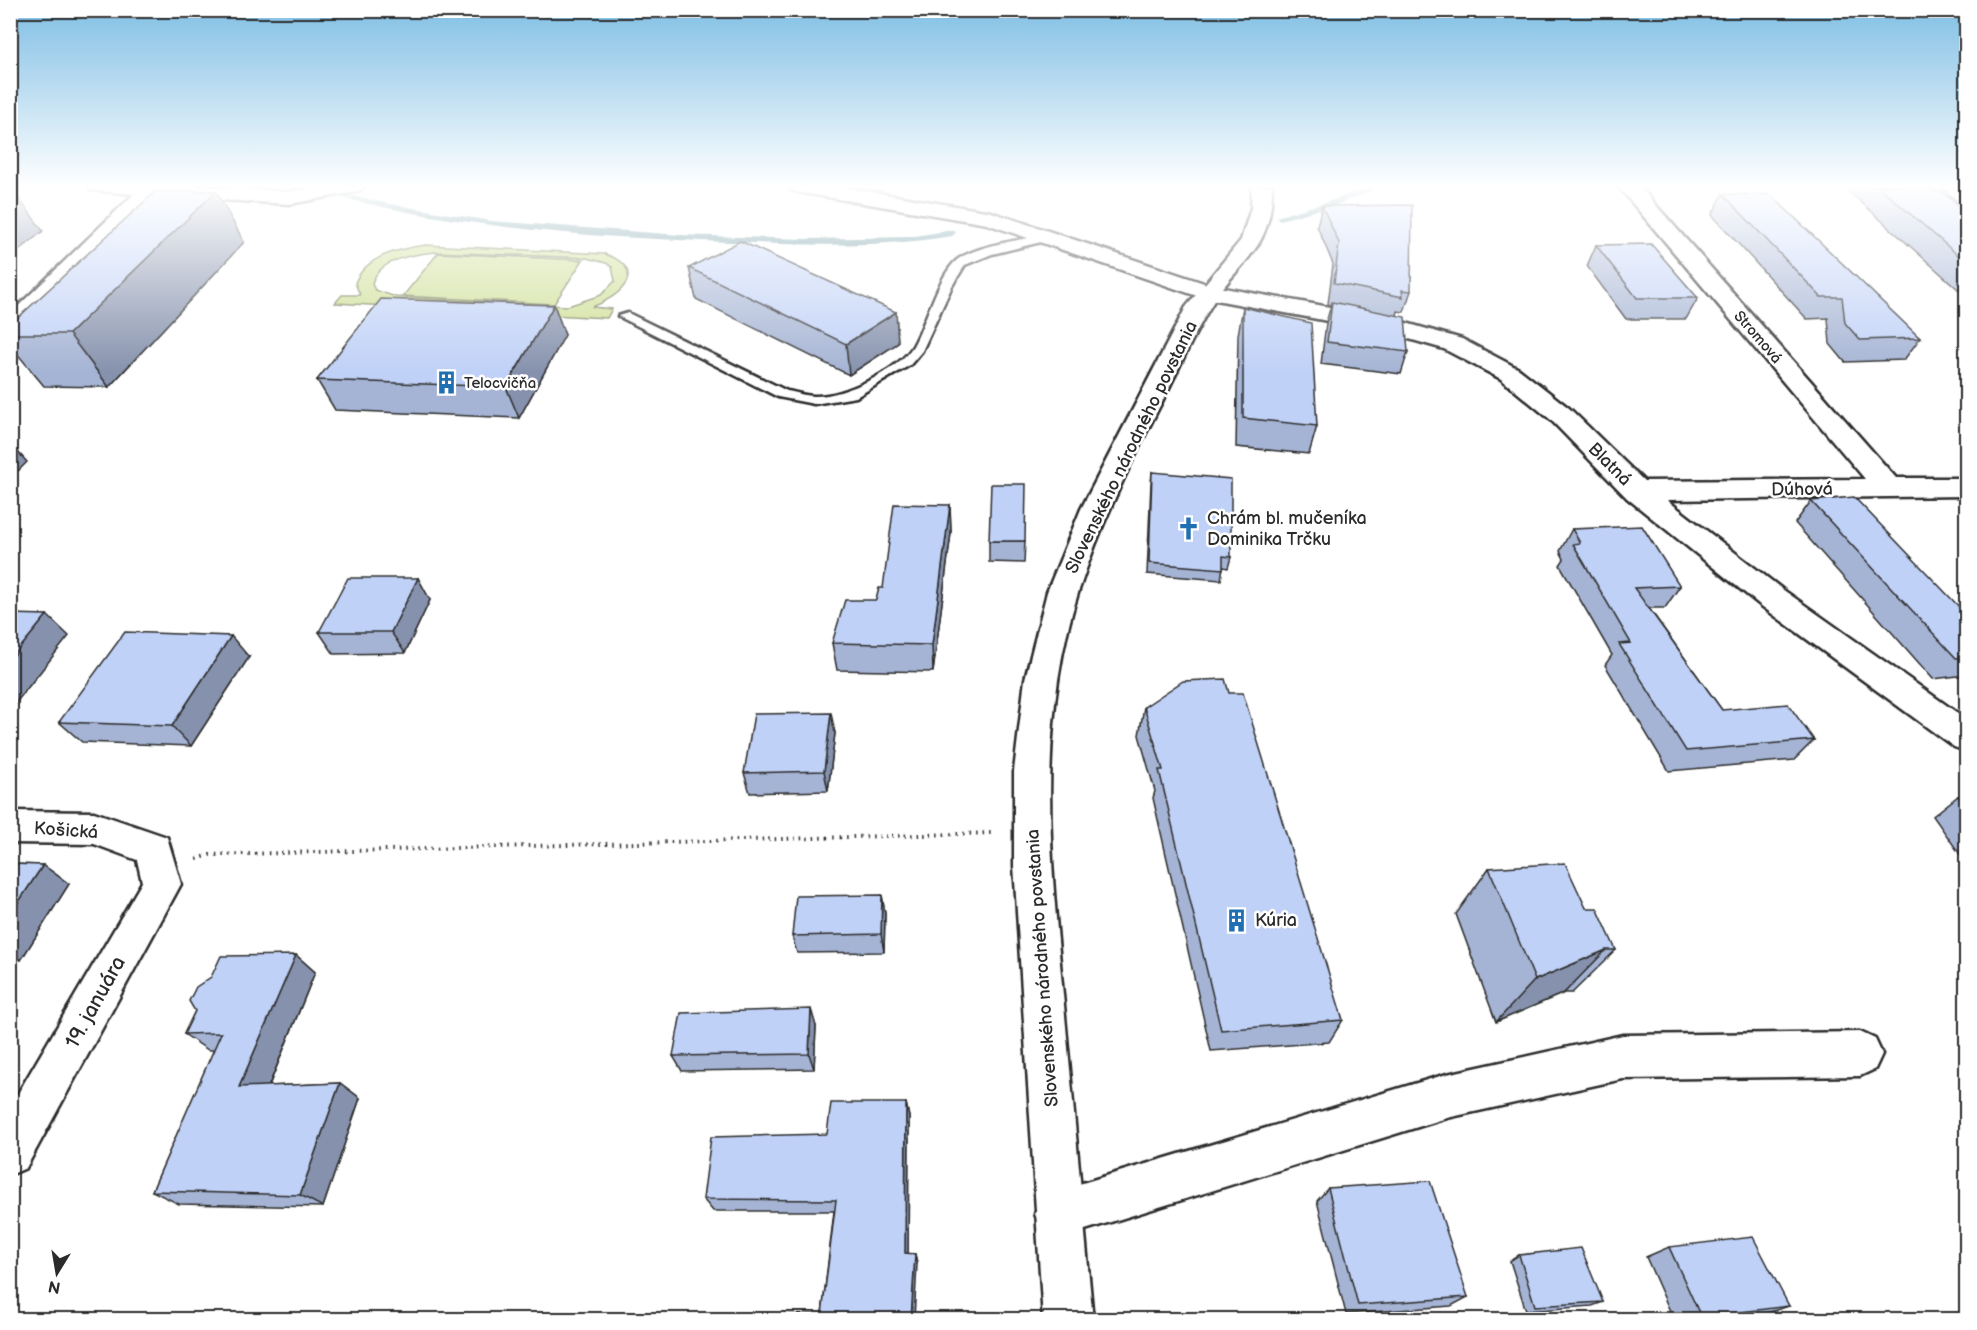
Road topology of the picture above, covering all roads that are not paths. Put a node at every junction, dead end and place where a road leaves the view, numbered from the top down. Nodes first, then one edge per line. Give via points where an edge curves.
1 (92, 248) edge
2 (1000, 248) edge
3 (1078, 248) edge
4 (1249, 248) edge
5 (1681, 248) edge
6 (1208, 292) junction
7 (624, 316) dead end
8 (10, 328) edge
9 (1966, 487) edge
10 (1888, 488) junction
11 (1637, 491) junction
12 (1966, 737) edge
13 (10, 827) edge
14 (156, 860) joint
15 (1860, 1054) dead end
16 (10, 1152) edge
17 (1059, 1214) junction
18 (1068, 1320) edge

1 - 8 street
2 - 7 lane via 962,263 946,286 918,348 906,362 856,393 814,400 783,394
3 - 6 street, Blatná
4 - 6 street, Slovenského národného povstania
5 - 10 street, Stromová
6 - 11 street, Blatná via 1385,324 1453,344 1510,374 1560,414
6 - 17 street, Slovenského národného povstania via 1104,494 1067,580 1050,633 1039,693 1032,771 1032,873
9 - 10 street, Dúhová
10 - 11 street, Dúhová
11 - 12 street, Blatná via 1771,597
13 - 14 street, Košická via 94,828
14 - 16 street, 19. januára via 162,884
15 - 17 street via 1623,1058 1447,1096
17 - 18 street, Slovenského národného povstania

